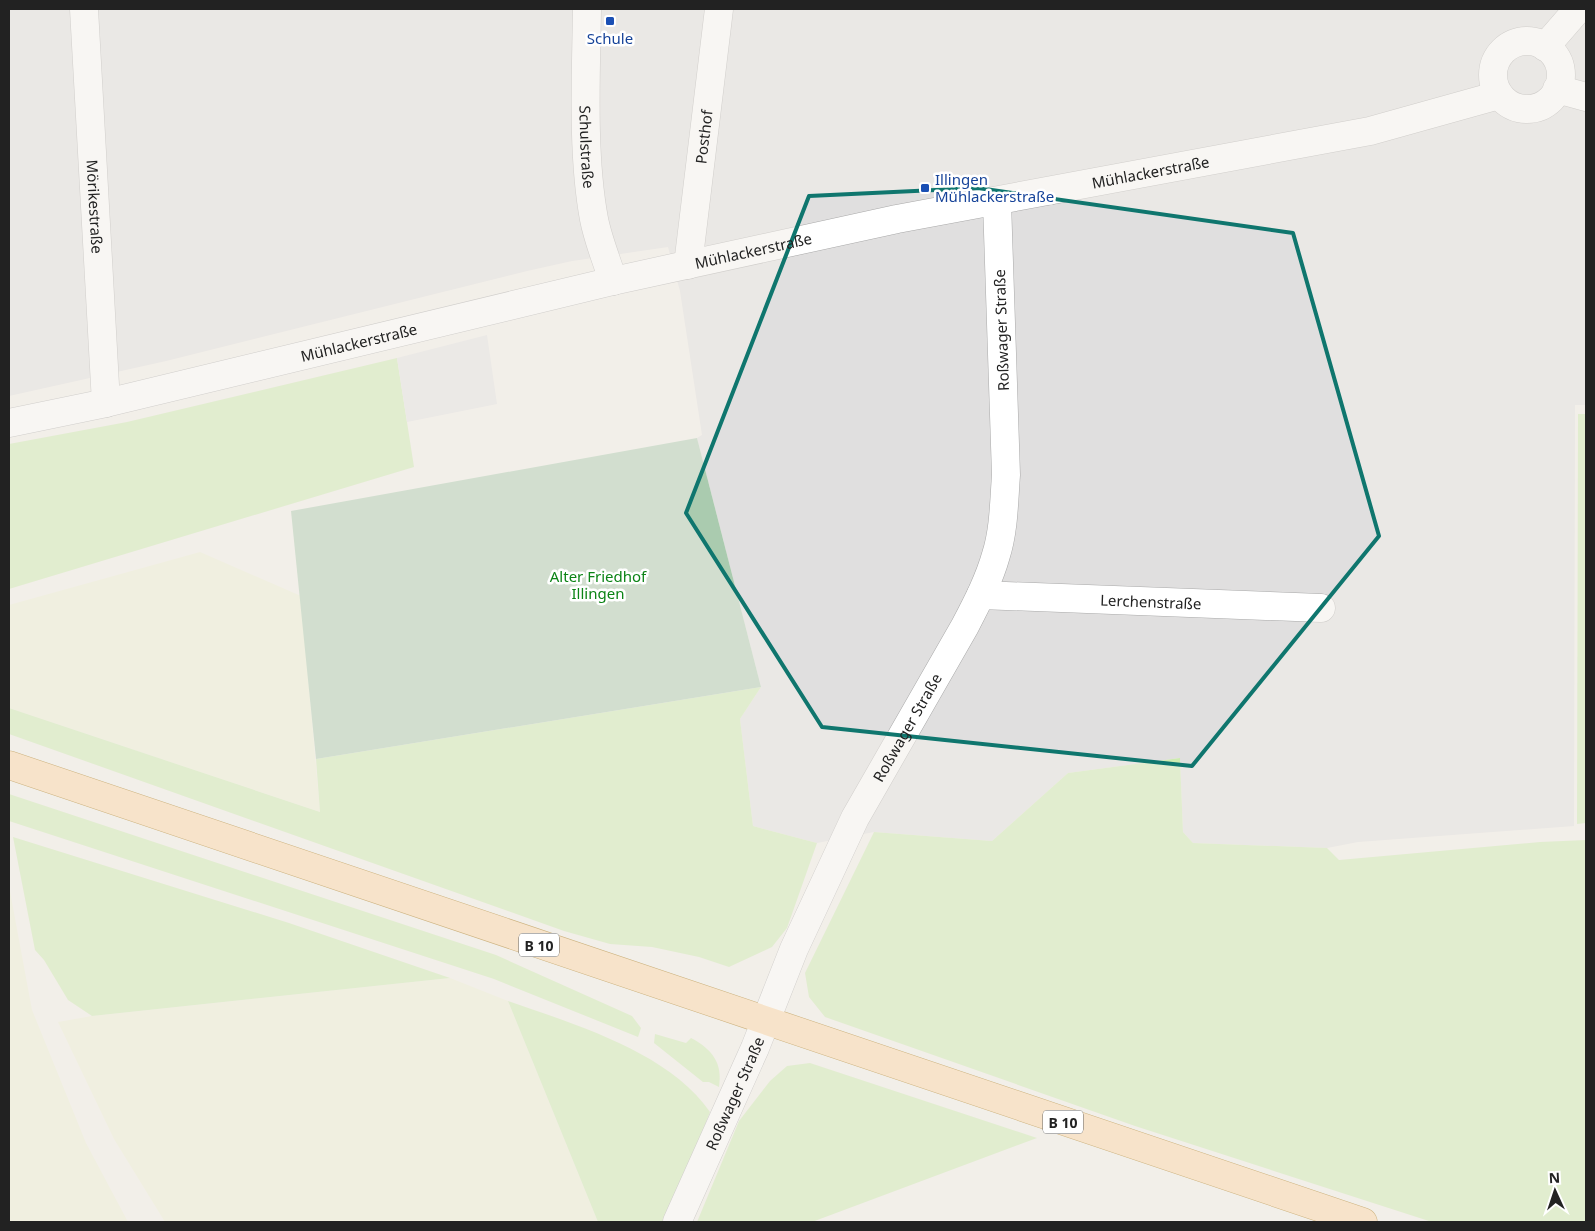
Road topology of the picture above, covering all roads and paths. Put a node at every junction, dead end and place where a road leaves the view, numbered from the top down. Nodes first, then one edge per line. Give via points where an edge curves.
1 (84, 9) edge
2 (587, 9) edge
3 (719, 9) edge
4 (1578, 9) edge
5 (1545, 47) junction
6 (1557, 89) junction
7 (1500, 94) junction
8 (1586, 97) edge
9 (997, 202) junction
10 (688, 265) junction
11 (613, 281) junction
12 (106, 403) junction
13 (9, 423) edge
14 (981, 595) junction
15 (1321, 608) dead end
16 (9, 765) edge
17 (766, 1022) junction
18 (677, 1222) edge
19 (1363, 1222) edge

1 - 12 street, Mörikestraße
2 - 11 street, Schulstraße via 589,173 594,219
3 - 10 street, Posthof
4 - 5 street
5 - 6 street via 1557,60 1560,73
5 - 7 street via 1525,41 1512,44 1501,53 1494,64 1492,77
6 - 7 street via 1552,98 1541,106 1529,109 1504,101
6 - 8 street
7 - 9 street, Mühlackerstraße via 1370,131
9 - 10 street, Mühlackerstraße
9 - 14 street, Roßwager Straße via 1006,475 997,554
10 - 11 street, Mühlackerstraße
11 - 12 street, Mühlackerstraße
12 - 13 street, Mühlackerstraße
14 - 15 street, Lerchenstraße
14 - 17 street, Roßwager Straße via 855,818 794,949
16 - 17 main road, B 10
17 - 18 street, Roßwager Straße
17 - 19 main road, B 10

